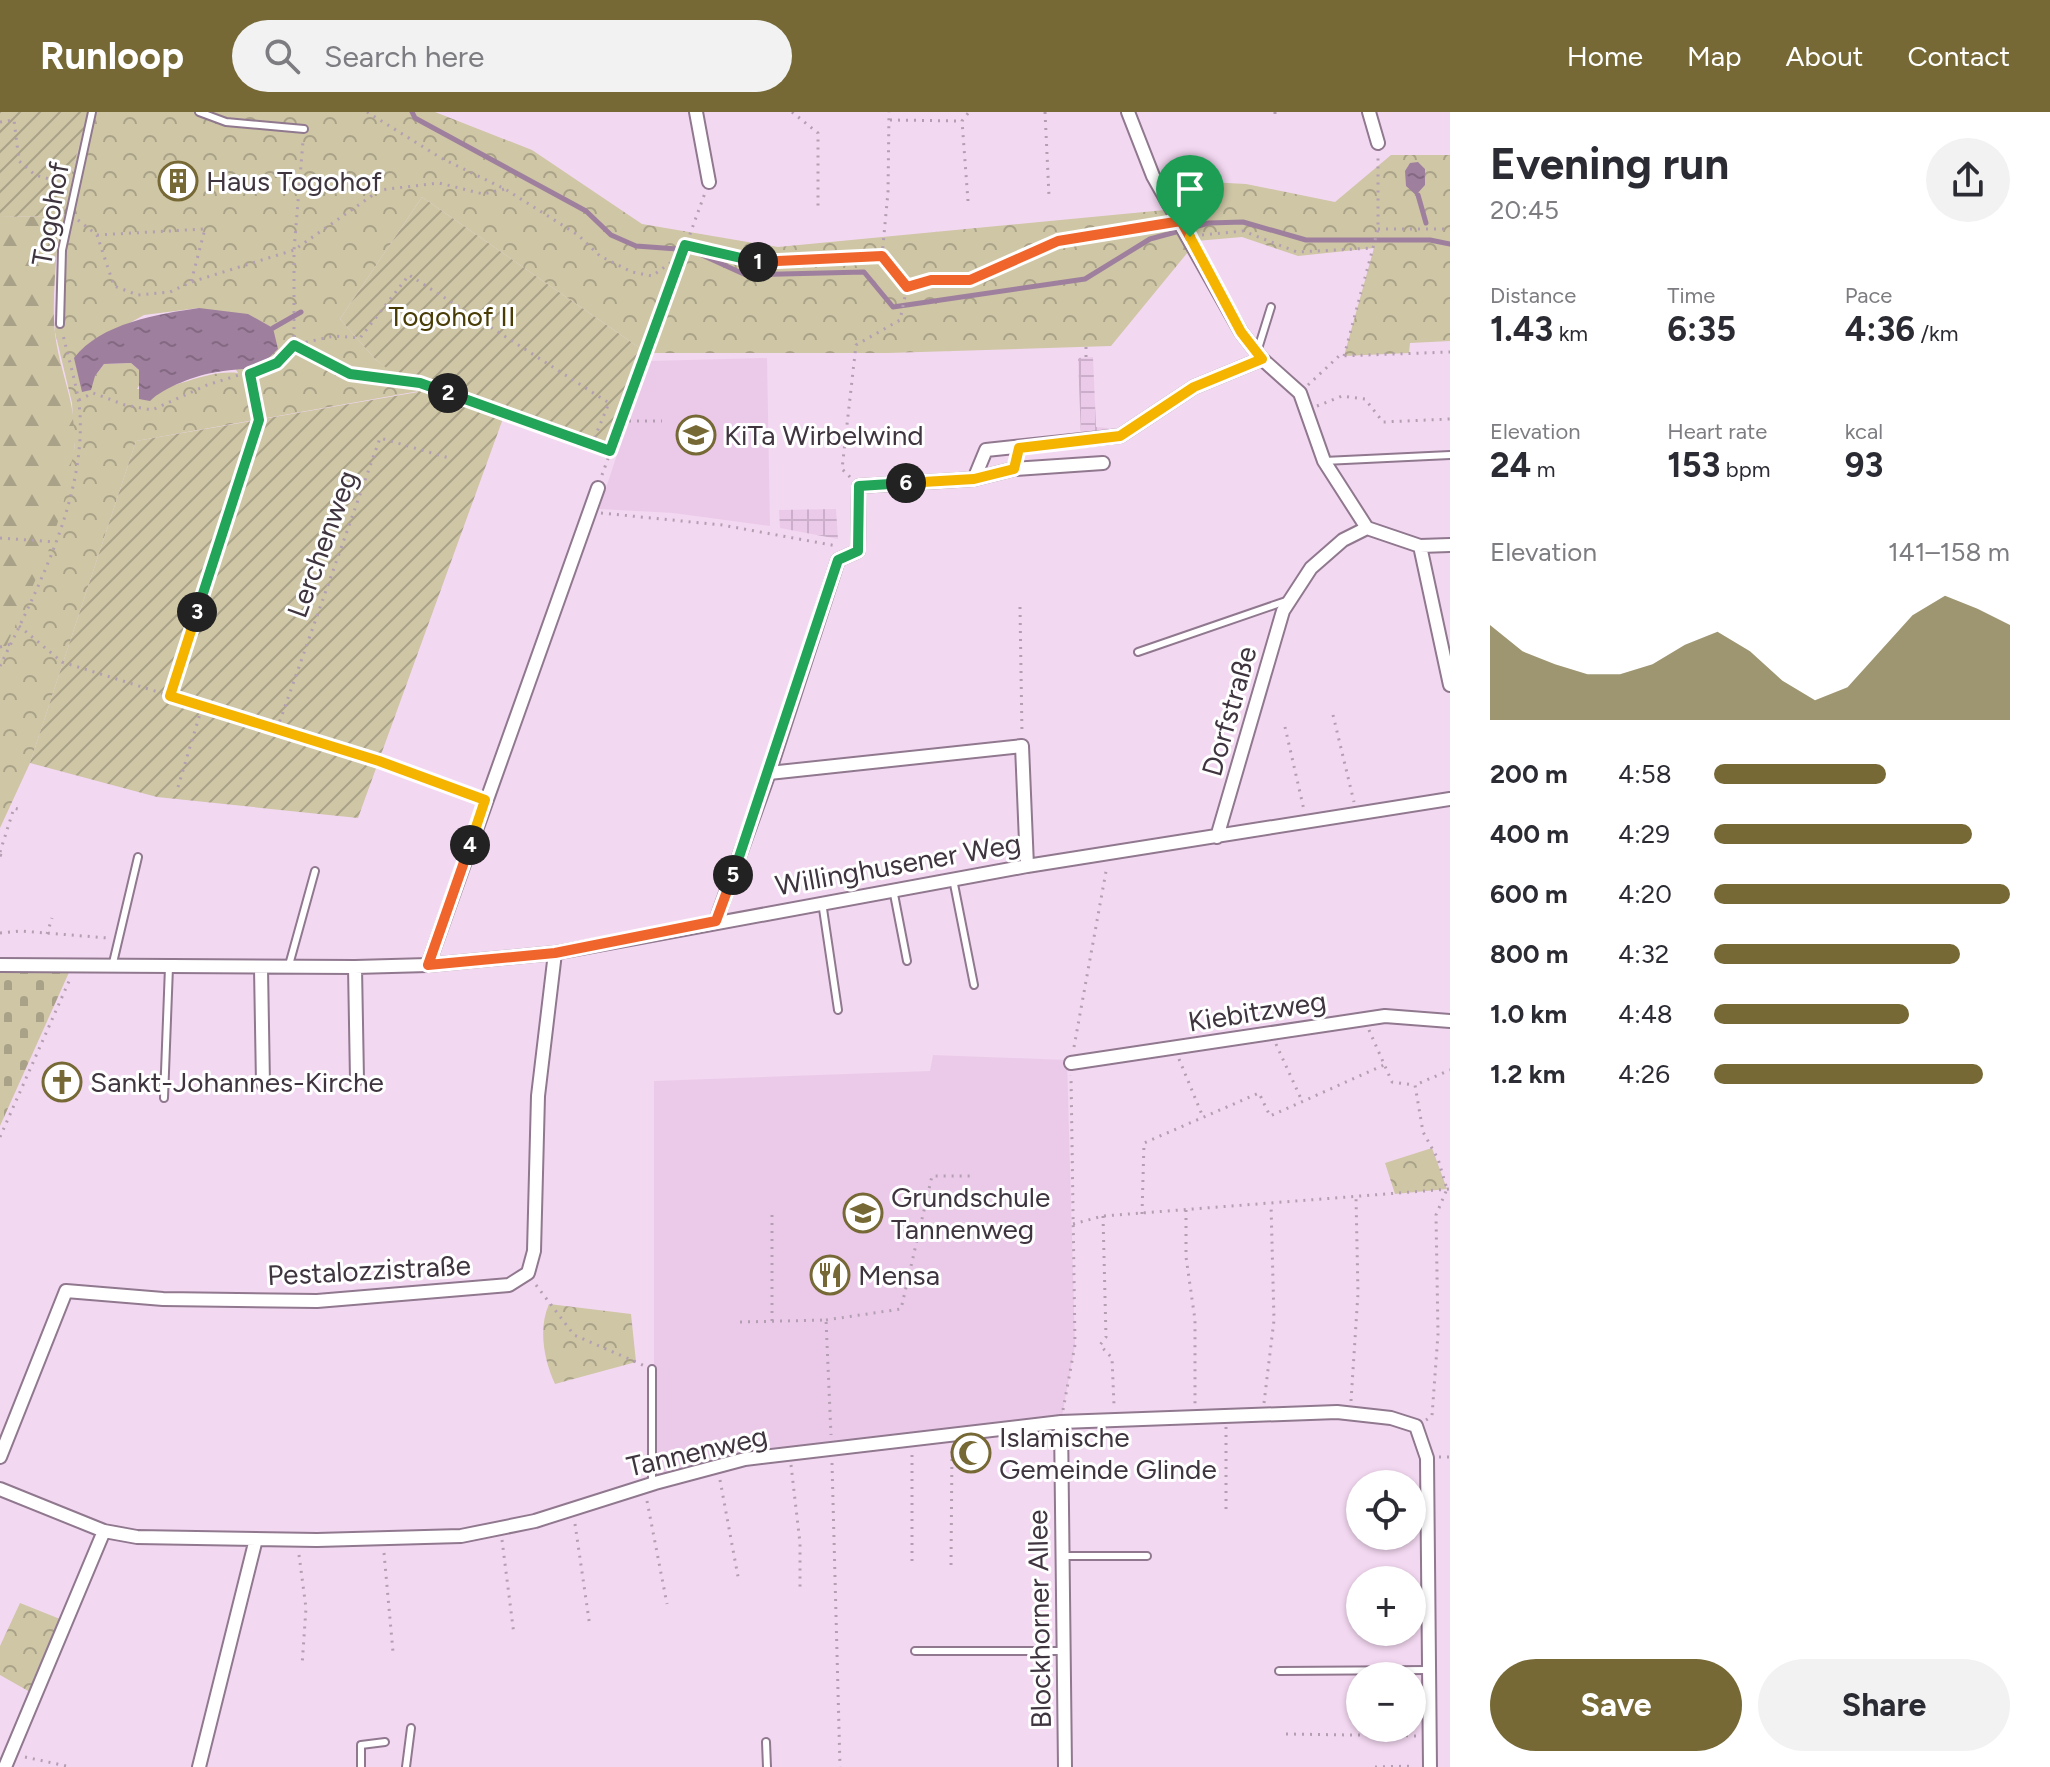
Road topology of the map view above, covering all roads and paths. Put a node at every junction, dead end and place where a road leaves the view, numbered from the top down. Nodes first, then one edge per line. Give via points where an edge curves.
1 (92, 112) edge
2 (199, 112) edge
3 (367, 112) edge
4 (696, 112) edge
5 (792, 112) edge
6 (889, 112) edge
7 (969, 112) edge
8 (1045, 112) edge
9 (1128, 112) edge
10 (1369, 112) edge
11 (889, 120) junction
12 (962, 121) junction
13 (0, 122) edge
14 (304, 129) joint
15 (1378, 143) joint
16 (709, 182) joint
17 (75, 186) junction
18 (505, 189) junction
19 (1049, 196) dead end
20 (968, 201) dead end
21 (818, 209) dead end
22 (69, 212) junction
23 (1181, 221) junction
24 (1378, 229) junction
25 (1450, 229) edge
26 (97, 235) junction
27 (1190, 237) junction
28 (685, 245) junction
29 (1374, 248) junction
30 (294, 250) junction
31 (680, 256) junction
32 (882, 256) junction
33 (191, 282) junction
34 (907, 287) junction
35 (1271, 307) dead end
36 (60, 324) joint
37 (294, 345) junction
38 (1086, 347) dead end
39 (1450, 352) edge
40 (1259, 356) junction
41 (1344, 356) junction
42 (1086, 358) dead end
43 (250, 374) junction
44 (1300, 393) junction
45 (79, 400) junction
46 (1306, 410) junction
47 (1450, 419) edge
48 (621, 421) junction
49 (662, 421) dead end
50 (592, 444) junction
51 (1019, 448) junction
52 (610, 451) junction
53 (1450, 455) edge
54 (449, 458) dead end
55 (1324, 461) junction
56 (1103, 463) dead end
57 (1014, 469) junction
58 (974, 479) junction
59 (859, 486) junction
60 (598, 488) joint
61 (590, 512) junction
62 (1367, 528) junction
63 (0, 538) edge
64 (56, 542) junction
65 (1450, 545) edge
66 (1420, 546) junction
67 (838, 560) junction
68 (1290, 600) junction
69 (1020, 607) dead end
70 (19, 626) junction
71 (11, 644) junction
72 (0, 647) edge
73 (1138, 652) dead end
74 (0, 666) edge
75 (1449, 676) edge
76 (170, 696) junction
77 (202, 706) junction
78 (1333, 715) dead end
79 (1285, 727) dead end
80 (277, 729) junction
81 (1022, 746) junction
82 (769, 773) junction
83 (178, 787) dead end
84 (1450, 799) edge
85 (485, 800) junction
86 (18, 809) dead end
87 (1357, 814) junction
88 (1307, 822) junction
89 (1217, 837) junction
90 (1, 855) edge
91 (138, 857) dead end
92 (1027, 866) junction
93 (315, 871) dead end
94 (953, 879) junction
95 (1104, 885) dead end
96 (893, 889) junction
97 (822, 902) junction
98 (52, 918) dead end
99 (716, 921) junction
100 (0, 933) edge
101 (47, 934) junction
102 (118, 938) junction
103 (555, 953) junction
104 (907, 961) dead end
105 (0, 965) edge
106 (428, 965) junction
107 (75, 966) junction
108 (112, 967) junction
109 (169, 967) junction
110 (355, 967) junction
111 (261, 968) junction
112 (288, 969) junction
113 (974, 985) dead end
114 (838, 1010) dead end
115 (1364, 1019) junction
116 (1450, 1021) edge
117 (1272, 1033) junction
118 (1175, 1048) junction
119 (1071, 1063) junction
120 (1384, 1065) junction
121 (1450, 1070) edge
122 (357, 1079) dead end
123 (263, 1084) dead end
124 (1415, 1085) junction
125 (164, 1098) dead end
126 (1302, 1101) junction
127 (1203, 1117) junction
128 (0, 1137) edge
129 (971, 1176) dead end
130 (1448, 1189) edge
131 (1356, 1197) junction
132 (1271, 1203) junction
133 (1186, 1210) junction
134 (1142, 1214) junction
135 (772, 1215) dead end
136 (1103, 1216) junction
137 (1073, 1224) junction
138 (528, 1273) junction
139 (826, 1320) junction
140 (772, 1321) junction
141 (740, 1322) dead end
142 (652, 1369) joint
143 (1351, 1414) junction
144 (1262, 1415) junction
145 (1226, 1416) junction
146 (1195, 1417) junction
147 (1114, 1420) junction
148 (1061, 1422) junction
149 (1416, 1426) junction
150 (951, 1436) junction
151 (911, 1440) junction
152 (832, 1449) junction
153 (790, 1454) junction
154 (0, 1457) edge
155 (717, 1467) junction
156 (648, 1485) junction
157 (0, 1489) edge
158 (573, 1509) junction
159 (1226, 1515) dead end
160 (501, 1528) junction
161 (104, 1531) junction
162 (256, 1539) junction
163 (297, 1540) junction
164 (382, 1540) junction
165 (1063, 1556) junction
166 (1147, 1556) dead end
167 (951, 1565) dead end
168 (912, 1567) dead end
169 (739, 1582) dead end
170 (800, 1589) dead end
171 (667, 1604) dead end
172 (590, 1627) dead end
173 (514, 1635) dead end
174 (915, 1651) dead end
175 (1064, 1651) junction
176 (393, 1652) dead end
177 (302, 1666) dead end
178 (1429, 1670) junction
179 (1279, 1671) dead end
180 (411, 1728) dead end
181 (1286, 1734) dead end
182 (1429, 1736) junction
183 (385, 1742) dead end
184 (766, 1742) dead end
185 (9, 1753) junction
186 (1430, 1766) edge
187 (5, 1767) edge
188 (71, 1767) edge
189 (199, 1767) edge
190 (361, 1767) edge
191 (406, 1767) edge
192 (767, 1767) edge
193 (840, 1767) edge
194 (1065, 1767) edge
195 (1375, 1767) edge

1 - 17 lane, Togohof
2 - 14 lane via 226,122
3 - 18 path via 441,158
4 - 16 street
5 - 21 path via 818,133
6 - 11 path
7 - 12 path
8 - 19 path
9 - 23 street via 1153,176
10 - 15 street
11 - 12 path
11 - 32 path
12 - 20 path
13 - 17 path via 14,120 19,161 35,175
14 - 30 path
15 - 24 path
16 - 28 path
17 - 22 lane, Togohof
18 - 30 path via 483,194 439,183 380,190
18 - 31 path via 578,235 600,256 632,272 652,276
22 - 26 path
22 - 36 lane, Togohof
23 - 27 street
23 - 34 path via 1058,241 970,280 931,280
24 - 25 path
24 - 29 path
26 - 33 path via 114,286 138,295 170,292
26 - 33 path via 205,229
27 - 29 path via 1243,231 1297,252
27 - 40 street
28 - 31 path
28 - 32 path via 749,261
29 - 41 path
30 - 33 path
30 - 37 path
31 - 48 path
32 - 34 path
34 - 59 path via 900,320 856,345 842,469
35 - 40 lane
36 - 45 path
37 - 43 path via 277,363
37 - 50 path via 350,374 420,383
37 - 50 path via 334,336 360,338 409,275 609,403
38 - 42 path
39 - 41 path
40 - 44 street
40 - 51 street via 1194,387 1120,436
41 - 44 path
43 - 45 path via 207,385 152,410 93,393
43 - 76 path via 259,420
44 - 46 street
45 - 64 path via 80,438
46 - 47 path via 1342,396 1365,399 1383,422
46 - 55 street
48 - 49 path
48 - 52 path
50 - 52 path
51 - 57 street
51 - 58 street via 986,450
52 - 60 path
53 - 55 lane
54 - 80 path, Lerchenweg via 380,438
55 - 62 street
56 - 57 street
57 - 58 street
58 - 59 street
59 - 67 street via 858,551
60 - 61 street
61 - 67 path via 650,515 837,543
61 - 85 street
62 - 66 street
62 - 68 street, Dorfstraße via 1343,540 1311,568
63 - 64 path
64 - 70 path
65 - 66 street
66 - 75 street
67 - 82 street
68 - 73 lane, Dorfstraße
68 - 89 street, Dorfstraße
69 - 81 path
70 - 71 path
70 - 76 path via 62,662
71 - 72 path
71 - 74 path
76 - 77 path
77 - 80 path
77 - 83 path
78 - 87 path
79 - 88 path
80 - 85 path
81 - 82 street
81 - 92 street
82 - 99 street
84 - 87 street, Willinghusener Weg
85 - 106 street
86 - 90 path via 14,808
87 - 88 street, Willinghusener Weg
88 - 89 street, Willinghusener Weg
89 - 92 street, Willinghusener Weg
91 - 102 lane
92 - 94 street, Willinghusener Weg
93 - 112 lane
94 - 96 street, Willinghusener Weg
94 - 113 lane
95 - 119 path
96 - 97 street, Willinghusener Weg
96 - 104 lane
97 - 99 street, Willinghusener Weg
97 - 114 lane
98 - 101 path
99 - 103 street, Willinghusener Weg
100 - 101 path
101 - 102 path
102 - 108 lane
103 - 106 street, Willinghusener Weg
103 - 138 street via 538,1096 534,1251
105 - 107 street, Willinghusener Weg
106 - 110 street, Willinghusener Weg
107 - 108 street, Willinghusener Weg
107 - 128 path
108 - 109 street, Willinghusener Weg
109 - 111 street, Willinghusener Weg
109 - 125 lane
110 - 112 street, Willinghusener Weg
110 - 122 street
111 - 112 street, Willinghusener Weg
111 - 123 street
115 - 116 street, Kiebitzweg
115 - 117 street, Kiebitzweg
115 - 120 path
117 - 118 street, Kiebitzweg
117 - 126 path
118 - 119 street, Kiebitzweg
118 - 127 path
119 - 137 path
120 - 124 path via 1392,1082
120 - 126 path
121 - 124 path
124 - 130 path via 1423,1132
126 - 127 path via 1270,1116 1259,1093
127 - 134 path via 1144,1143
129 - 139 path via 932,1176 901,1309
130 - 131 path
130 - 149 path via 1436,1215 1438,1319 1432,1416
131 - 132 path
131 - 143 path via 1358,1293
132 - 133 path
132 - 144 path via 1274,1320
133 - 134 path
133 - 146 path via 1195,1320
134 - 136 path
135 - 140 path
136 - 137 path
136 - 147 path via 1106,1337 1100,1345 1112,1358
137 - 148 path via 1075,1345
138 - 142 path via 574,1335
138 - 154 street, Pestalozzistraße via 509,1285 317,1301 163,1299 66,1291
139 - 140 path
139 - 152 path
140 - 141 path
142 - 156 lane
143 - 144 street, Tannenweg
143 - 149 street, Tannenweg
144 - 145 street, Tannenweg
145 - 146 street, Tannenweg
145 - 159 path
146 - 147 street, Tannenweg
147 - 148 street, Tannenweg
148 - 150 street, Tannenweg
148 - 165 street, Blockhorner Allee
149 - 178 street via 1427,1458
150 - 151 street, Tannenweg
150 - 167 path
151 - 152 street, Tannenweg
151 - 168 path
152 - 153 street, Tannenweg
152 - 193 path
153 - 155 street, Tannenweg
153 - 170 path
155 - 156 street, Tannenweg
155 - 169 path
156 - 158 street, Tannenweg
156 - 171 path
157 - 161 street, Tannenweg
158 - 160 street, Tannenweg
158 - 172 path
160 - 164 street, Tannenweg
160 - 173 path
161 - 162 street, Tannenweg via 137,1537
161 - 185 street
162 - 163 street, Tannenweg
162 - 189 street
163 - 164 street, Tannenweg
163 - 177 path via 306,1608
164 - 176 path
165 - 166 lane
165 - 175 street, Blockhorner Allee
174 - 175 lane
175 - 194 street, Blockhorner Allee
178 - 179 lane
178 - 182 street
180 - 191 lane
181 - 182 path
182 - 186 street
183 - 190 lane via 361,1745
184 - 192 lane
185 - 187 street
185 - 188 path
186 - 195 path

